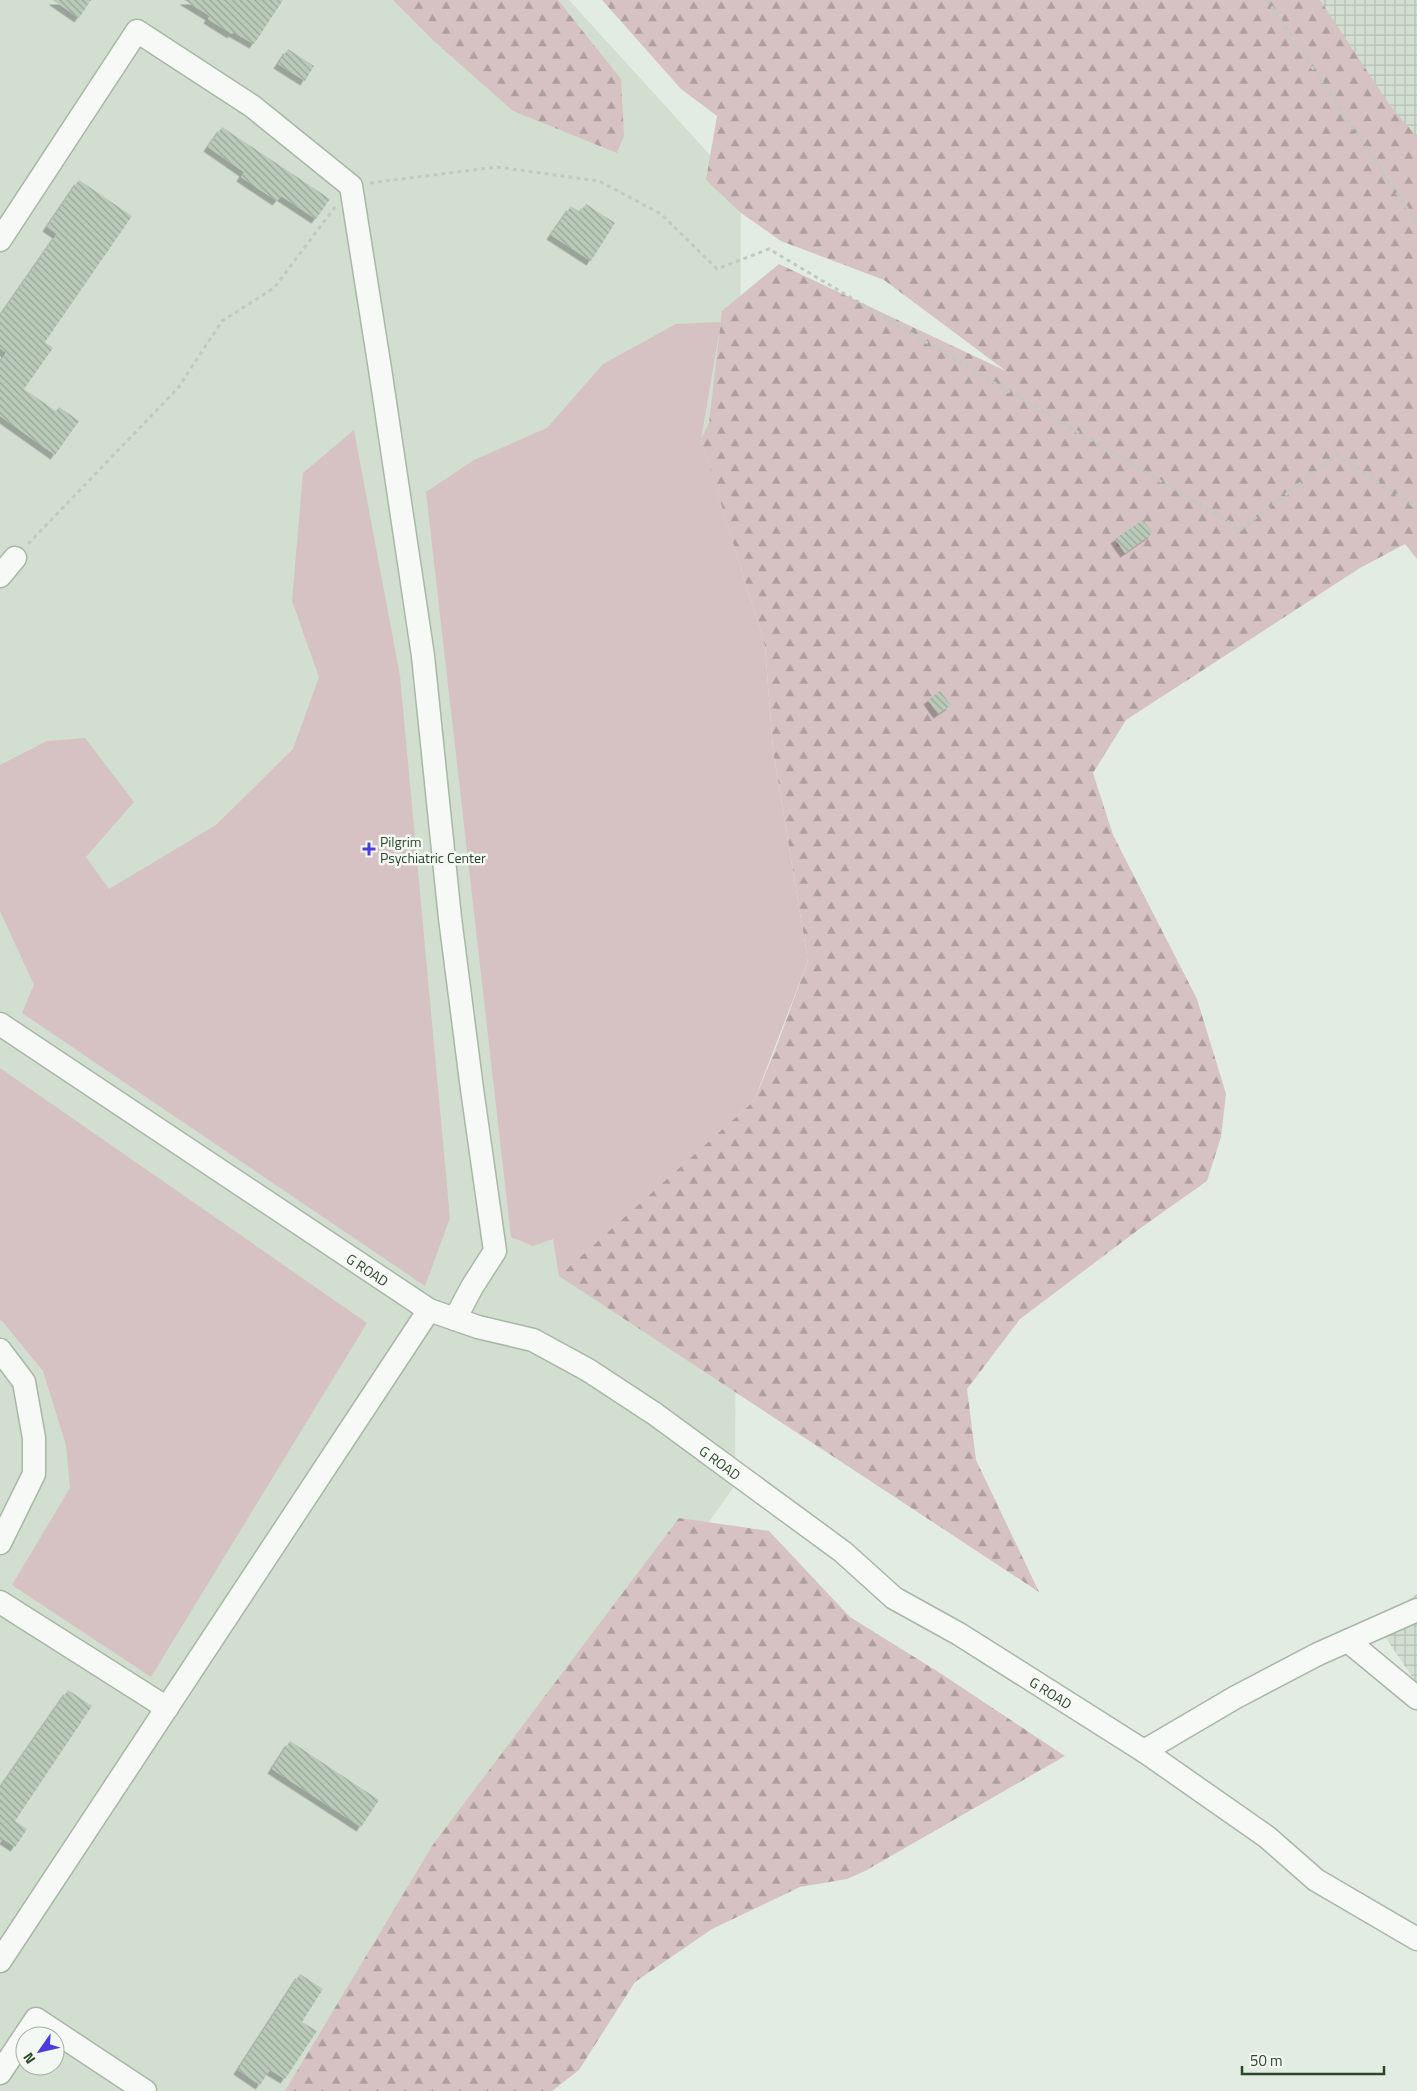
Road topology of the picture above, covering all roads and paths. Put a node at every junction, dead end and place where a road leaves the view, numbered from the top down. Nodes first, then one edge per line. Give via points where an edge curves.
1 (1267, 0) edge
2 (350, 186) junction
3 (1417, 223) edge
4 (0, 240) edge
5 (1417, 508) edge
6 (16, 558) joint
7 (0, 576) edge
8 (0, 1024) edge
9 (429, 1310) junction
10 (455, 1319) junction
11 (0, 1350) edge
12 (0, 1543) edge
13 (0, 1602) edge
14 (1417, 1610) edge
15 (1348, 1641) junction
16 (1417, 1698) edge
17 (167, 1708) junction
18 (1144, 1751) junction
19 (1417, 1939) edge
20 (0, 1961) edge
21 (0, 2072) edge
22 (145, 2091) edge

1 - 3 path
2 - 4 street via 252,106 137,31
2 - 5 path via 497,167 599,180 661,214 717,269 769,249 1241,529 1337,455
2 - 6 path via 274,288 222,322 178,388
2 - 10 street via 423,656 450,918 495,1251
6 - 7 street
8 - 9 street, G ROAD
9 - 10 street, G ROAD
9 - 17 street
10 - 18 street, G ROAD via 533,1340 588,1370 656,1414 843,1552 894,1598 959,1634
11 - 12 street via 24,1382 34,1438 34,1474
13 - 17 street
14 - 15 street
15 - 16 street
15 - 18 street via 1236,1697
17 - 20 street
18 - 19 street, G ROAD via 1267,1837 1316,1880
21 - 22 street via 36,2019

